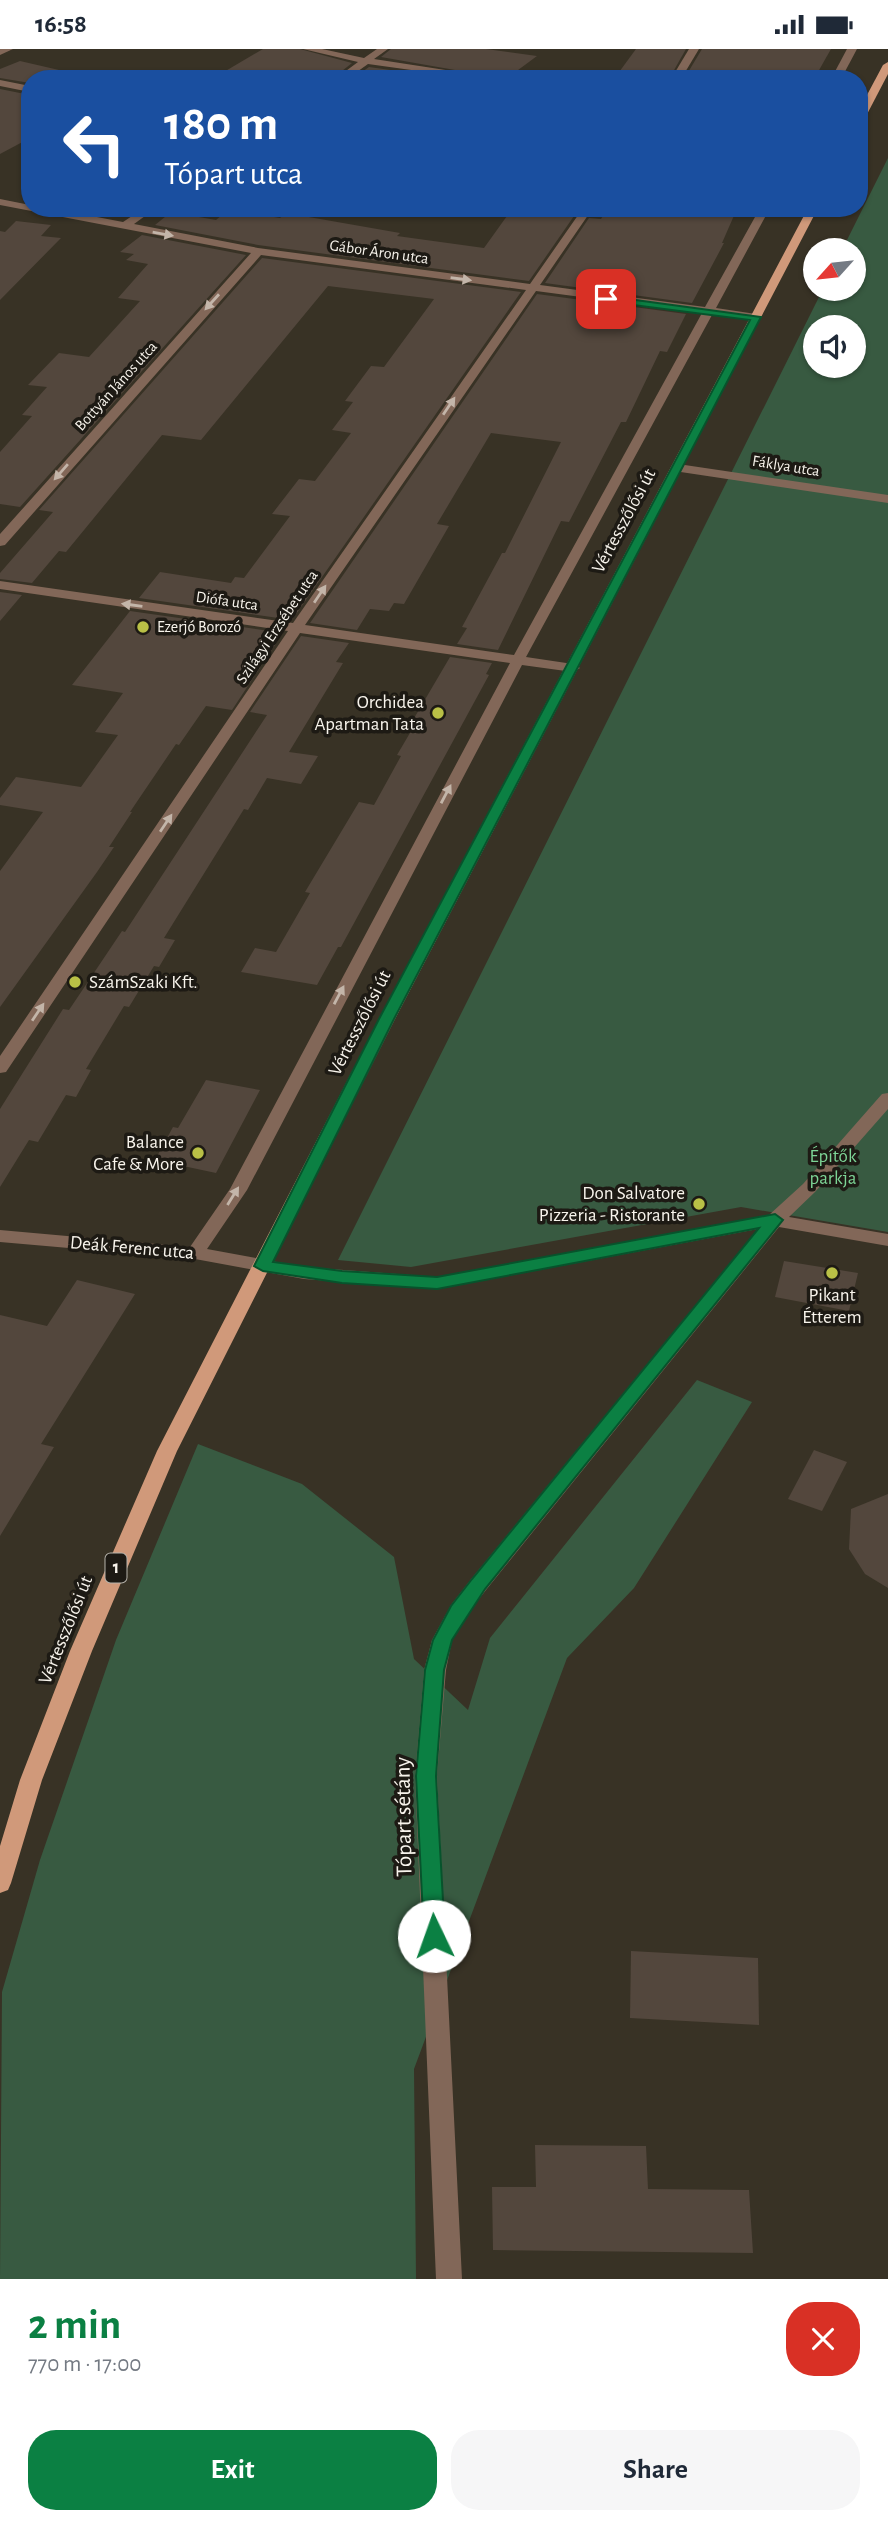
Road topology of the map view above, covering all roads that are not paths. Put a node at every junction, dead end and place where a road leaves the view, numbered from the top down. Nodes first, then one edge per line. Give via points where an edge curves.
1 (8, 49) edge
2 (308, 49) edge
3 (383, 49) edge
4 (694, 49) edge
5 (852, 49) edge
6 (0, 52) edge
7 (366, 61) junction
8 (888, 65) edge
9 (353, 70) edge
10 (432, 70) edge
11 (681, 70) edge
12 (841, 70) edge
13 (0, 83) edge
14 (21, 87) edge
15 (868, 103) edge
16 (0, 202) edge
17 (13, 205) junction
18 (21, 207) edge
19 (0, 216) edge
20 (73, 217) edge
21 (138, 217) edge
22 (581, 217) edge
23 (760, 217) edge
24 (808, 217) edge
25 (123, 227) junction
26 (258, 251) junction
27 (529, 289) junction
28 (708, 311) junction
29 (756, 317) junction
30 (678, 468) junction
31 (888, 499) edge
32 (0, 542) edge
33 (0, 585) edge
34 (296, 629) junction
35 (518, 660) junction
36 (573, 667) junction
37 (0, 1068) edge
38 (888, 1098) edge
39 (775, 1220) junction
40 (0, 1236) edge
41 (888, 1240) edge
42 (195, 1253) junction
43 (263, 1266) junction
44 (0, 1883) edge
45 (449, 2279) edge

1 - 6 street
2 - 7 street
3 - 7 street
4 - 11 street
5 - 12 street
7 - 9 street
7 - 10 street
8 - 15 main road
13 - 14 street
16 - 17 street, Gábor Áron utca
17 - 18 street, Gábor Áron utca
17 - 19 street
20 - 25 street, Gábor Áron utca
21 - 25 street
22 - 27 street, Szilágyi Erzsébet utca
23 - 28 street, Vértesszőlősi út
24 - 29 main road, Vértesszőlősi út / 1
25 -> 26 street, Gábor Áron utca
26 -> 27 street, Gábor Áron utca
26 -> 32 street, Bottyán János utca
27 - 28 street, Gábor Áron utca
34 -> 27 street, Szilágyi Erzsébet utca
28 - 29 street, Gábor Áron utca
28 - 35 street, Vértesszőlősi út
29 - 30 main road, Vértesszőlősi út / 1
30 - 31 street, Fáklya utca
30 - 36 main road, Vértesszőlősi út / 1
34 -> 33 street, Diófa utca
34 - 35 street, Diófa utca
37 -> 34 street, Szilágyi Erzsébet utca
35 - 36 street, Diófa utca
42 -> 35 street, Vértesszőlősi út via 238,1189
36 - 43 main road, Vértesszőlősi út / 1
38 - 39 street, Tópart sétány
39 - 41 street
39 - 43 street, Deák Ferenc utca via 437,1283 317,1275
39 - 45 street, Tópart sétány via 479,1584 442,1640 426,1776
40 - 42 street, Deák Ferenc utca
42 - 43 street, Deák Ferenc utca
43 - 44 main road, Vértesszőlősi út / 1 via 167,1451 129,1537 31,1780

